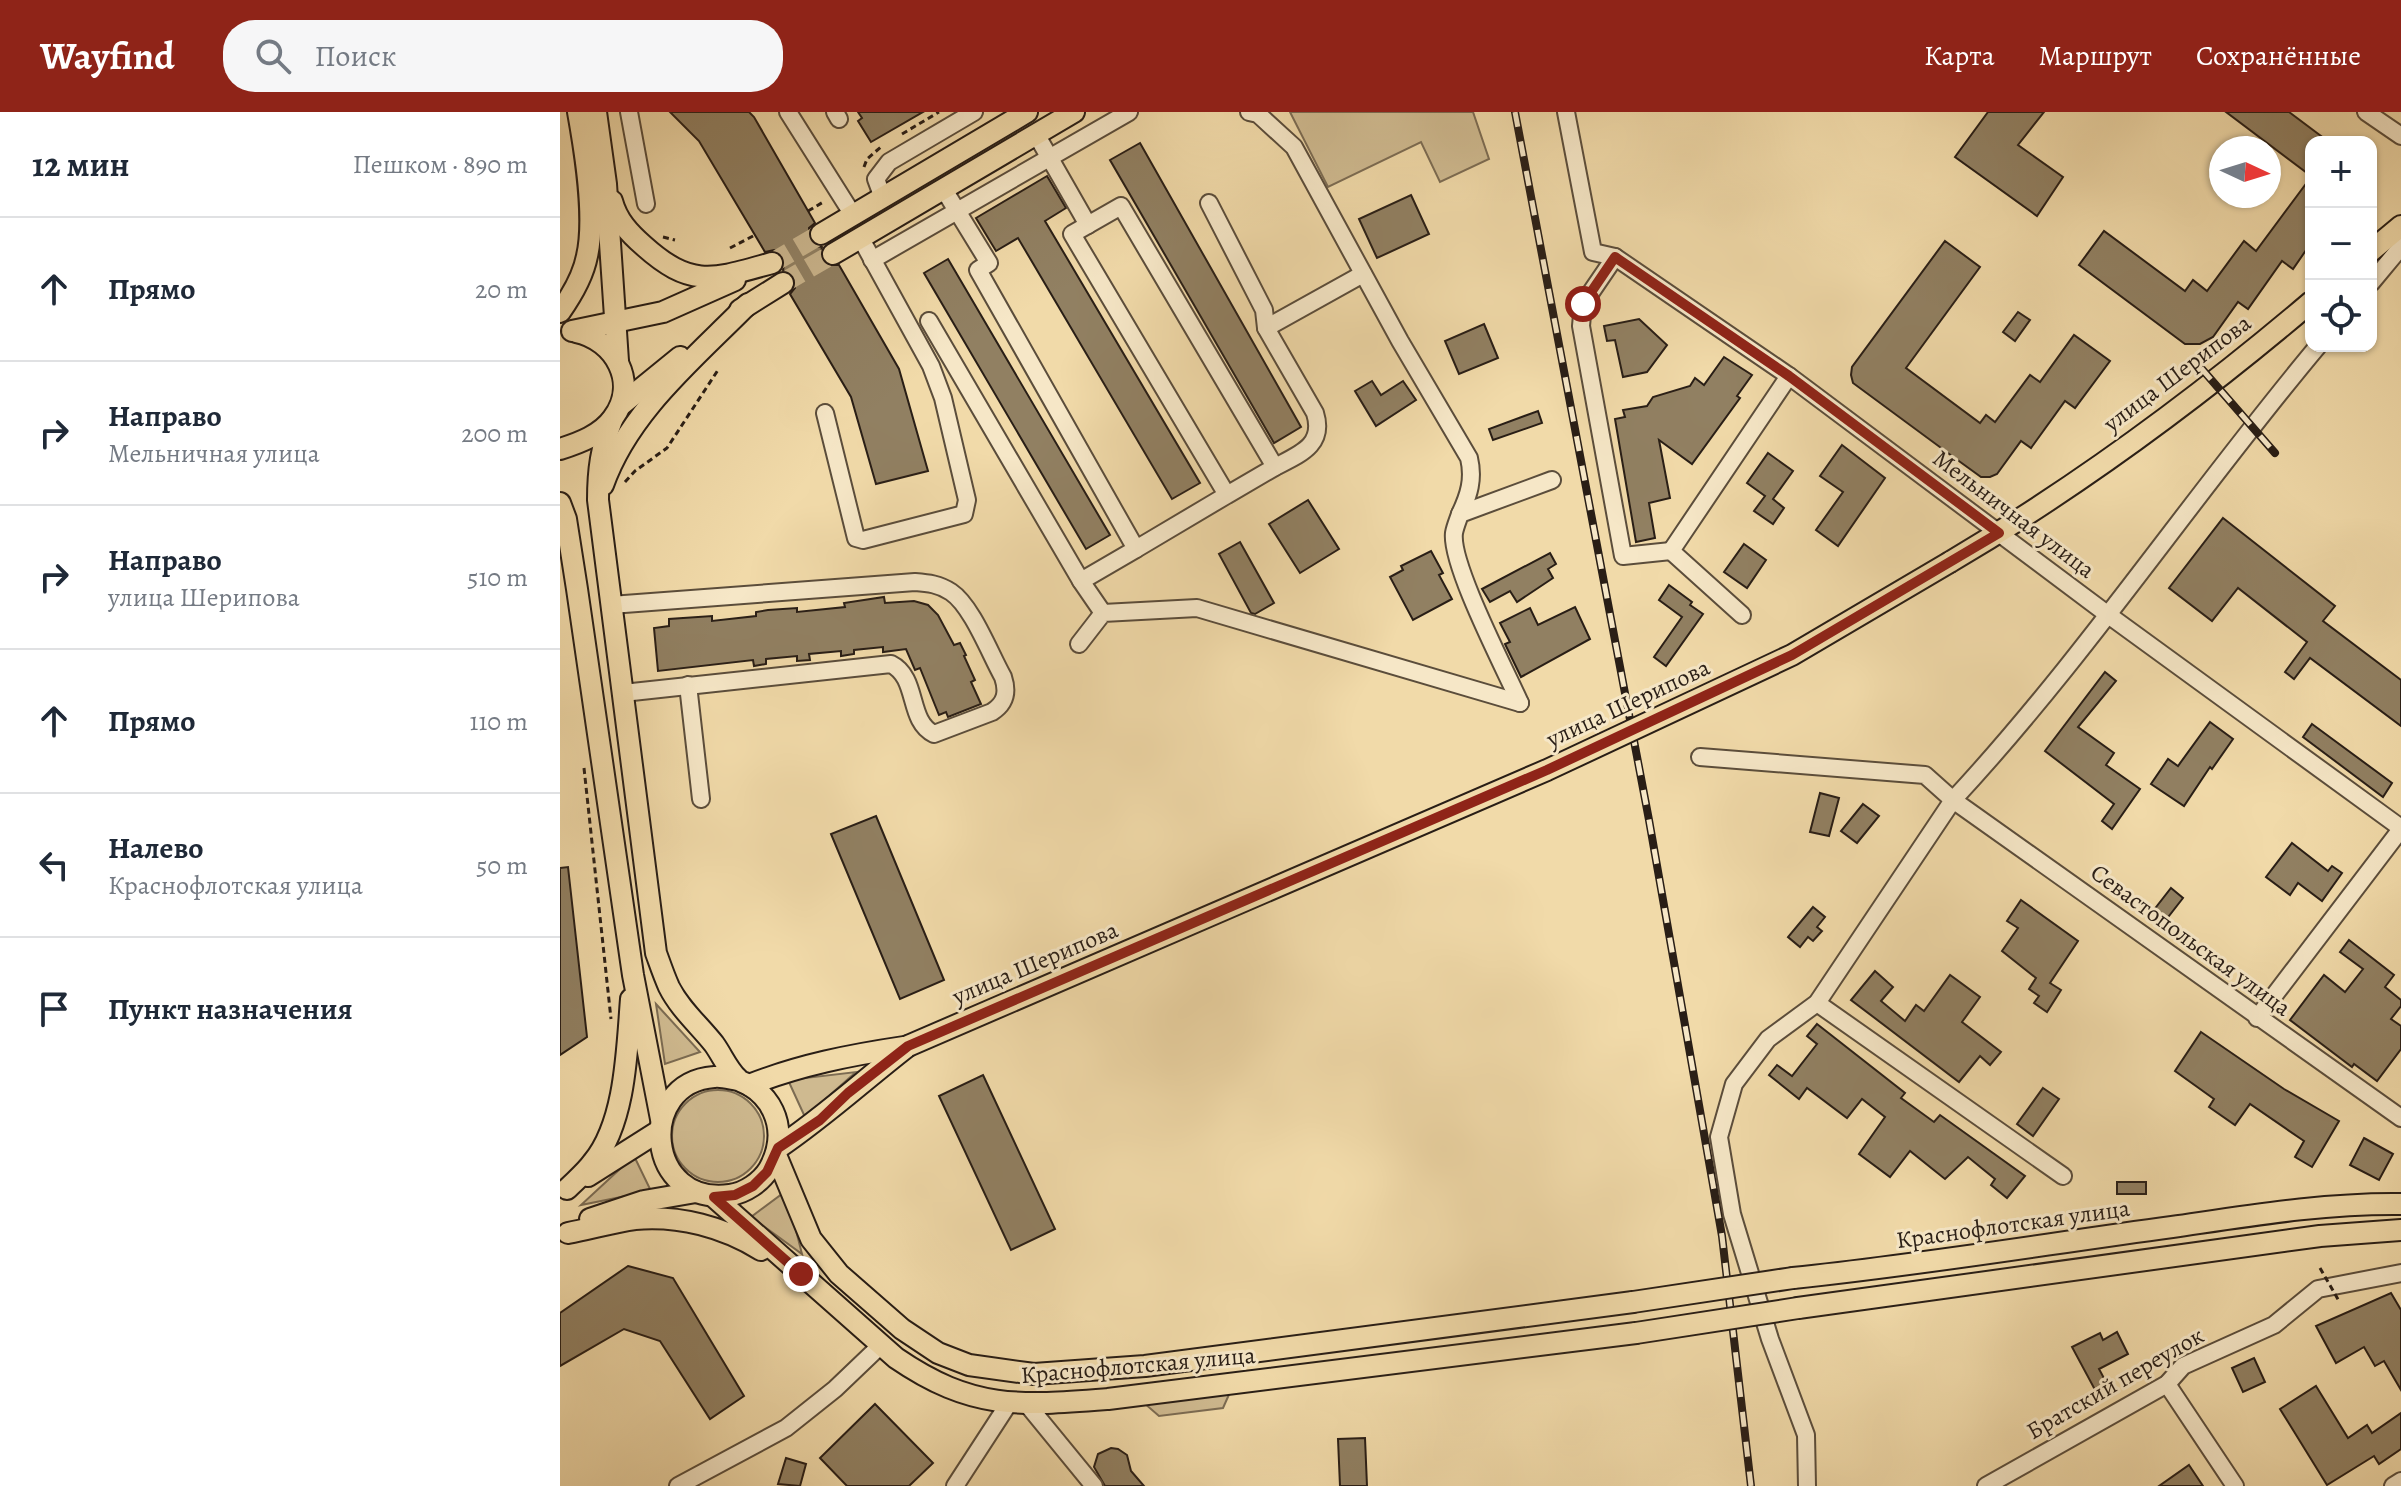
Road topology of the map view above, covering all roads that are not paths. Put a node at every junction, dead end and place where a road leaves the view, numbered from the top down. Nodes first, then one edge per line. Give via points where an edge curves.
1 (578, 112) edge
2 (596, 112) edge
3 (629, 112) edge
4 (788, 112) edge
5 (974, 112) edge
6 (1027, 112) edge
7 (1074, 112) edge
8 (1129, 112) edge
9 (1249, 112) edge
10 (1566, 112) edge
11 (2366, 112) edge
12 (1036, 134) junction
13 (2401, 136) edge
14 (1050, 159) junction
15 (606, 184) junction
16 (943, 188) junction
17 (883, 198) junction
18 (1209, 203) dead end
19 (646, 204) dead end
20 (957, 211) junction
21 (853, 215) junction
22 (1088, 225) junction
23 (2401, 226) edge
24 (821, 234) tunnel mouth
25 (860, 237) junction
26 (2377, 246) edge
27 (2401, 247) edge
28 (833, 254) tunnel mouth
29 (1615, 257) junction
30 (872, 260) junction
31 (1363, 274) junction
32 (2374, 280) edge
33 (783, 283) tunnel mouth
34 (748, 304) junction
35 (2305, 307) edge
36 (560, 312) edge
37 (929, 321) dead end
38 (616, 323) junction
39 (1266, 328) junction
40 (566, 332) edge
41 (2313, 352) edge
42 (618, 361) junction
43 (1789, 376) junction
44 (616, 413) junction
45 (825, 413) dead end
46 (560, 449) edge
47 (1275, 467) junction
48 (1552, 480) dead end
49 (1227, 495) junction
50 (598, 500) junction
51 (560, 503) edge
52 (1460, 514) junction
53 (1999, 533) junction
54 (1136, 549) junction
55 (1671, 551) junction
56 (1081, 581) junction
57 (611, 605) junction
58 (1103, 613) junction
59 (2107, 614) junction
60 (1742, 615) dead end
61 (1079, 644) dead end
62 (688, 685) junction
63 (623, 693) junction
64 (1700, 757) dead end
65 (701, 799) dead end
66 (1953, 800) junction
67 (2401, 828) edge
68 (633, 975) junction
69 (1817, 1003) junction
70 (2257, 1018) junction
71 (908, 1046) junction
72 (744, 1082) junction
73 (2401, 1118) edge
74 (660, 1125) junction
75 (777, 1151) junction
76 (2063, 1176) dead end
77 (564, 1192) edge
78 (705, 1195) junction
79 (2401, 1204) edge
80 (2401, 1230) edge
81 (564, 1236) edge
82 (2401, 1273) edge
83 (801, 1274) junction
84 (880, 1346) junction
85 (2167, 1384) junction
86 (1018, 1403) junction
87 (2401, 1481) edge
88 (678, 1486) edge
89 (955, 1486) edge
90 (1094, 1486) edge
91 (1807, 1486) edge
92 (1986, 1486) edge
93 (2235, 1486) edge
94 (2393, 1486) edge

1 - 36 main road via 588,189 588,254
2 - 15 main road
3 - 19 street
4 - 21 street
5 - 17 street via 889,162 876,179
6 - 17 main road
7 - 12 main road
8 - 14 street
9 - 31 street via 1294,147
10 - 29 street, Мельничная улица via 1593,252
11 - 13 street
12 - 14 street
12 - 16 main road
14 - 20 street
14 - 22 street
15 - 38 main road
15 - 38 main road via 628,233 677,271 693,277 723,276 772,263 663,312
16 - 20 street
16 - 25 main road
17 - 21 main road
18 - 39 street via 1264,310
20 - 30 street
20 - 54 street via 989,263 978,270
21 - 24 main road
22 - 47 street via 1121,206
22 - 49 street via 1072,234
23 - 26 main road
25 - 28 main road
25 - 30 street
27 - 32 street
29 - 43 street, Мельничная улица
29 - 55 street via 1583,304 1581,326 1623,556
30 - 45 street via 943,398 967,500 964,514 856,538
31 - 39 street
31 - 52 street via 1469,458 1470,492
33 - 34 main road
34 - 44 main road
34 - 50 main road via 643,414 611,463
35 - 53 main road, улица Шерипова via 2215,382
37 - 56 street
38 - 40 main road
38 - 42 main road
39 - 47 street via 1319,425 1312,444
40 - 42 main road via 601,341
41 - 59 street
42 - 44 main road via 623,389
43 - 53 street, Мельничная улица
43 - 55 street
44 - 46 main road via 596,434
44 - 50 main road via 601,447
47 - 49 street
48 - 52 street
49 - 54 street
50 - 57 main road
51 - 68 main road
52 - 58 street via 1456,554 1520,703 1197,608
53 - 59 street, Мельничная улица
53 - 71 main road, улица Шерипова, bridge via 1792,655 1547,770
54 - 56 street
55 - 60 street
56 - 58 street
57 - 62 street via 933,583 961,601 1007,688 1000,707 934,734 923,727 904,674 891,664
57 - 63 main road
58 - 61 street
59 - 66 street via 2013,736
59 - 67 street, Мельничная улица
62 - 63 street
62 - 65 street
63 - 72 main road via 656,953 669,988
64 - 66 street via 1925,775
66 - 69 street
66 - 70 street, Севастопольская улица
67 - 70 street
68 - 74 main road
68 - 77 main road via 624,1074 613,1124 595,1160
69 - 76 street
69 - 91 street via 1768,1039 1734,1084 1719,1137 1732,1214 1806,1435
70 - 73 street, Севастопольская улица
71 - 72 main road
71 - 75 main road
72 - 74 main road via 715,1077 692,1083 673,1098
72 - 75 main road via 773,1112
74 - 77 main road
74 - 78 main road via 660,1150 668,1168 680,1182
75 - 78 main road via 753,1186 735,1195
75 - 79 main road, Краснофлотская улица, bridge via 811,1239 839,1274 902,1329 938,1353 969,1365 1034,1374 1145,1366 2276,1212
78 - 81 main road via 612,1210
78 - 83 main road, Краснофлотская улица
80 - 86 main road, Краснофлотская улица, bridge via 2320,1236 1636,1333 1108,1399
81 - 83 main road via 636,1219 678,1220 745,1240
82 - 85 street, Братский переулок via 2318,1289 2274,1325 2183,1366
83 - 84 main road, Краснофлотская улица
84 - 86 main road, Краснофлотская улица via 925,1378 957,1392
84 - 88 street via 786,1428
85 - 92 street, Братский переулок
85 - 93 street
86 - 89 street
86 - 90 street
87 - 94 street

